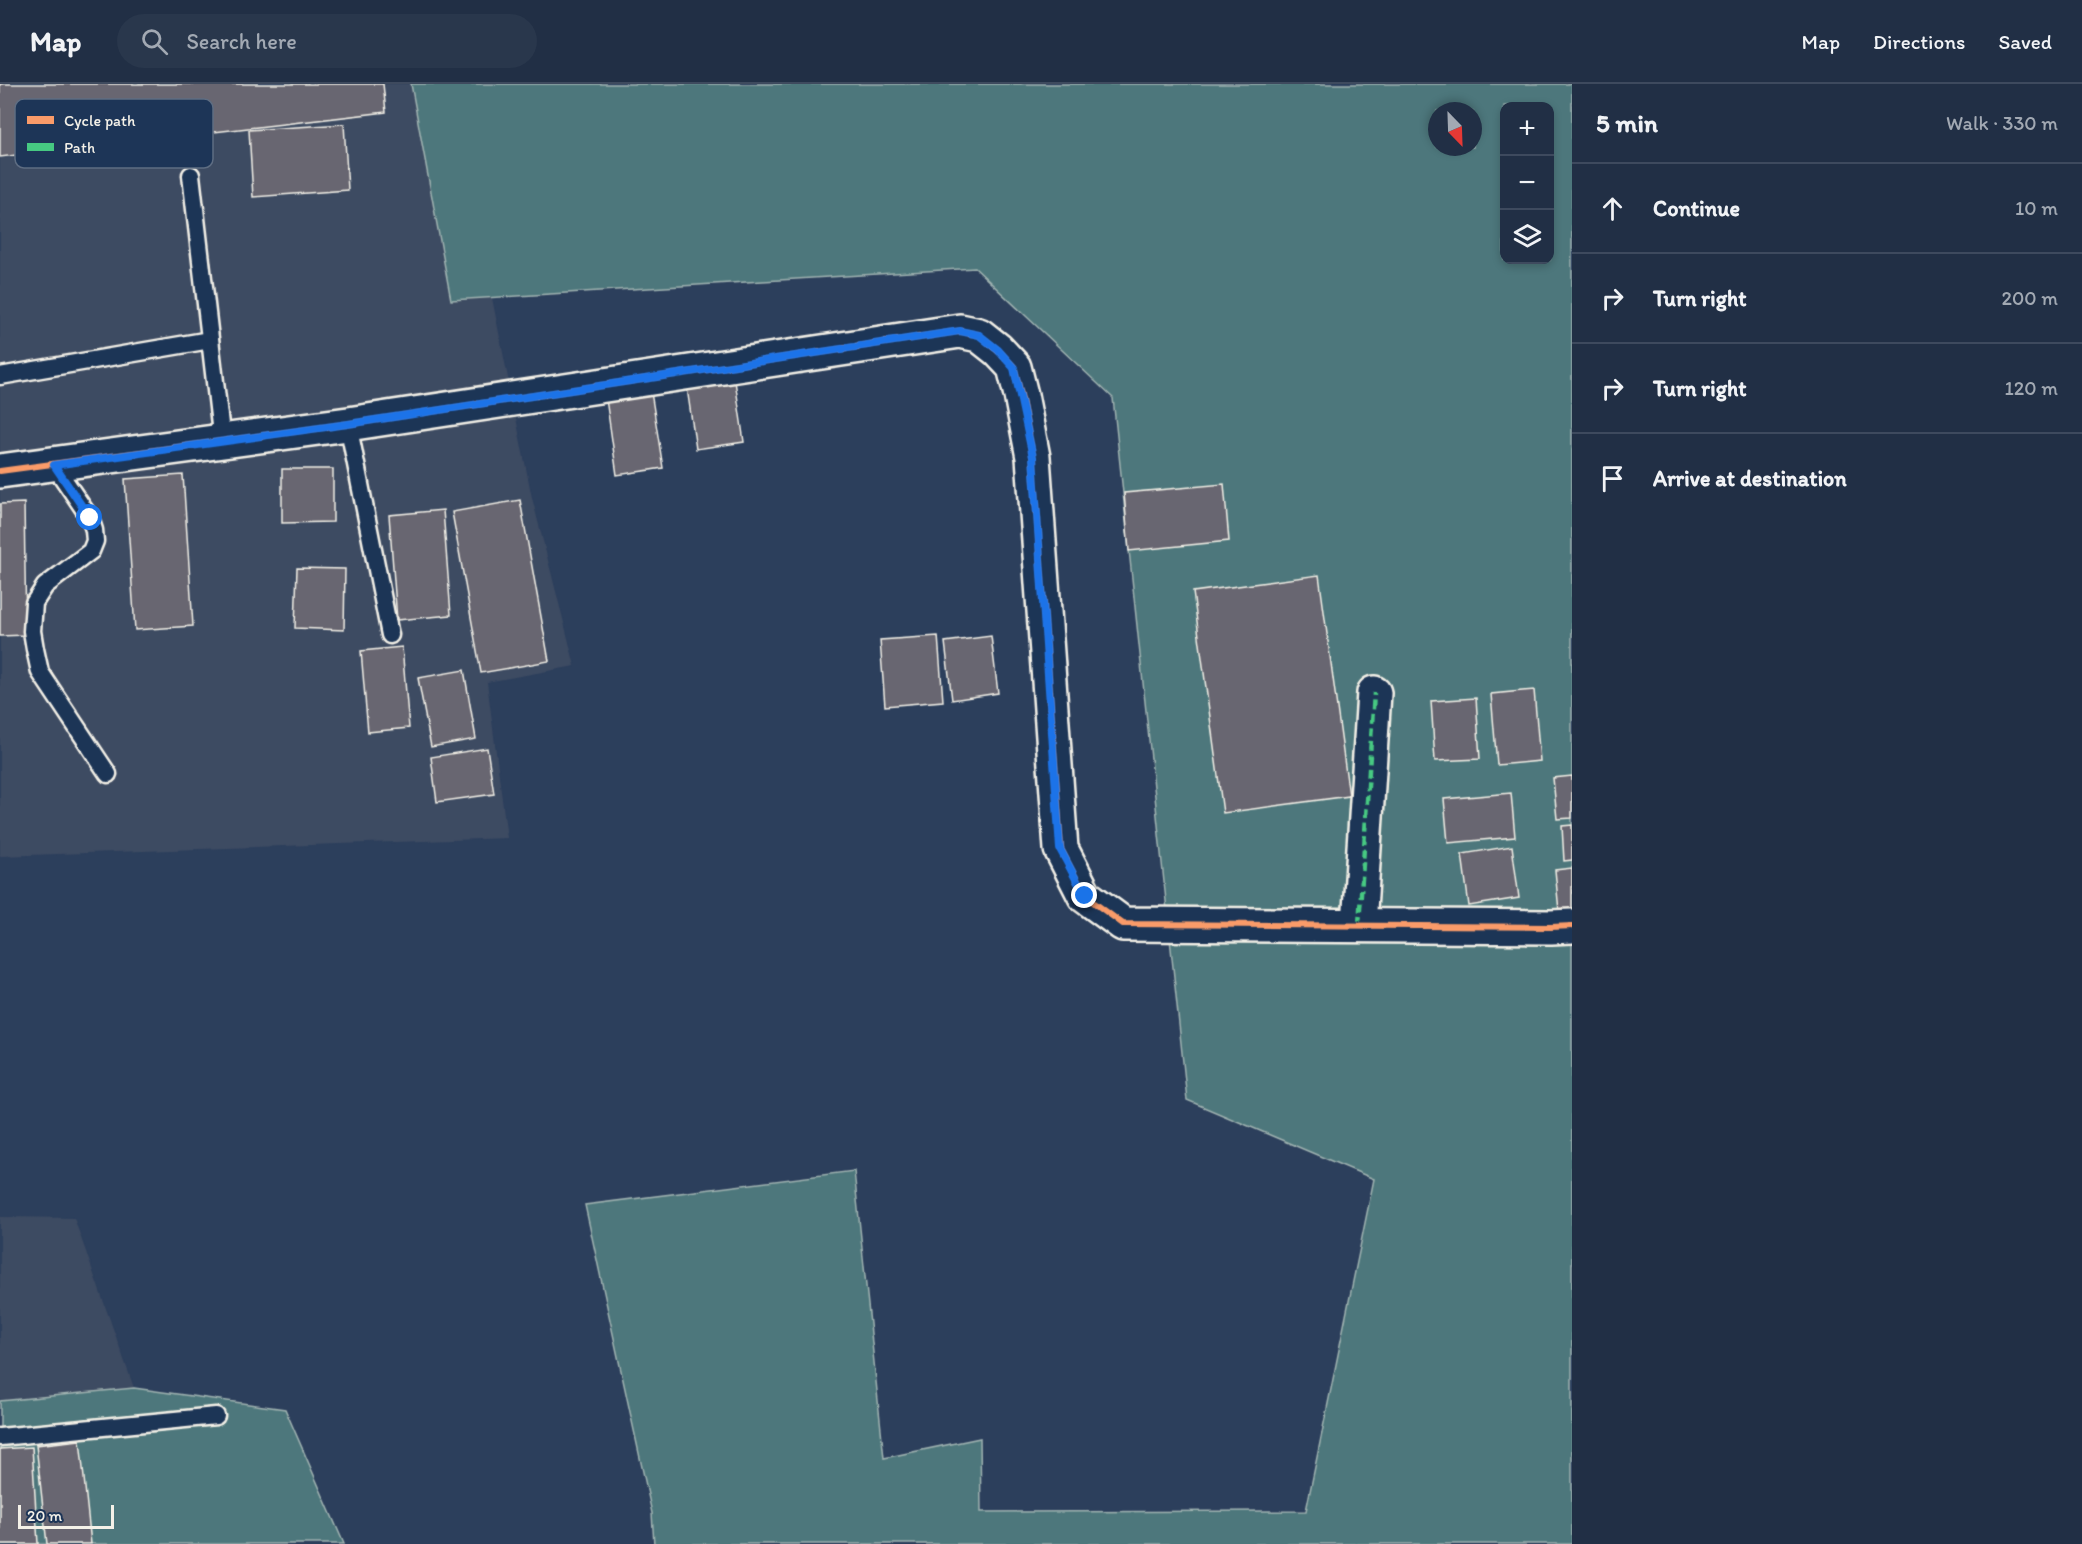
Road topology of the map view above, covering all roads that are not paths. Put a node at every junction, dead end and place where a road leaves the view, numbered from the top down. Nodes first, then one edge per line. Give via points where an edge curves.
1 (192, 175) dead end
2 (210, 340) junction
3 (0, 376) edge
4 (348, 424) junction
5 (222, 442) junction
6 (54, 465) junction
7 (0, 471) edge
8 (390, 635) dead end
9 (1374, 693) dead end
10 (108, 774) dead end
11 (1359, 925) junction
12 (1572, 926) edge
13 (216, 1416) dead end
14 (0, 1437) edge

1 - 2 lane
2 - 3 lane
2 - 5 lane
4 - 5 street
4 - 8 lane
4 - 11 street via 960,331 979,335 1014,368 1022,395 1033,457 1060,849 1085,896 1123,924
5 - 6 street
6 - 7 street
6 - 10 lane via 90,518 95,541 91,551 45,586 34,603 35,649 40,672
9 - 11 street
11 - 12 street
13 - 14 lane

